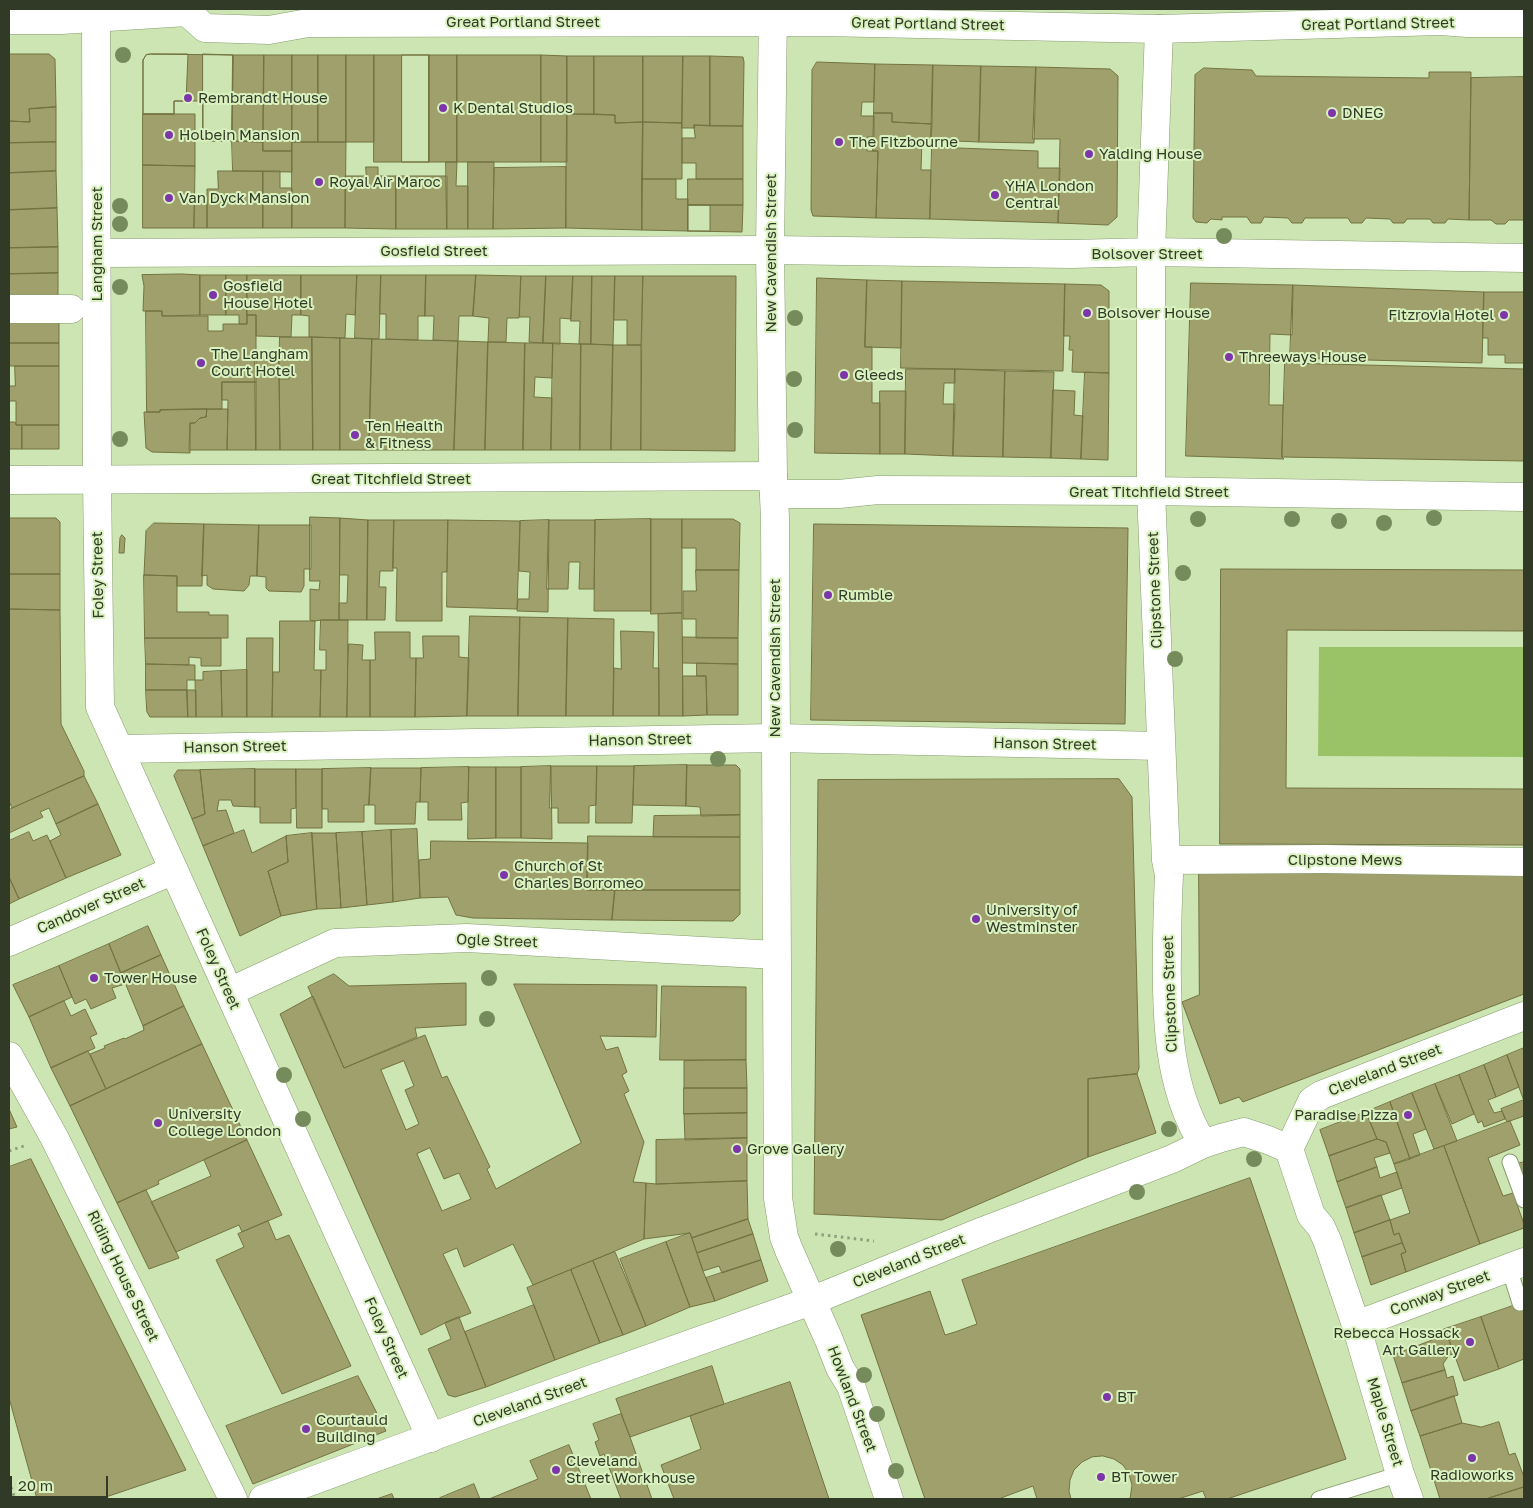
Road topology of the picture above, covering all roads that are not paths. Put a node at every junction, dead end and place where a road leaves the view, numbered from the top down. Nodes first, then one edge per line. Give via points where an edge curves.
1 (191, 11) edge
2 (96, 13) edge
3 (773, 15) edge
4 (1441, 15) edge
5 (9, 20) edge
6 (1524, 23) edge
7 (1159, 28) junction
8 (770, 250) junction
9 (1151, 252) junction
10 (97, 253) junction
11 (1524, 258) edge
12 (9, 309) edge
13 (71, 309) dead end
14 (9, 480) edge
15 (97, 480) junction
16 (773, 485) junction
17 (1151, 491) junction
18 (1524, 497) edge
19 (776, 738) junction
20 (1161, 746) junction
21 (119, 748) junction
22 (1166, 860) junction
23 (1524, 862) edge
24 (174, 870) junction
25 (9, 942) edge
26 (776, 955) junction
27 (229, 992) junction
28 (1524, 1016) edge
29 (9, 1056) edge
30 (1203, 1144) junction
31 (1289, 1150) junction
32 (1510, 1162) dead end
33 (1524, 1200) edge
34 (1516, 1265) edge
35 (811, 1301) junction
36 (1520, 1303) dead end
37 (1356, 1324) junction
38 (431, 1438) junction
39 (1405, 1487) edge
40 (233, 1499) edge
41 (263, 1499) edge
42 (889, 1499) edge
43 (1319, 1499) edge

1 - 2 street, Great Portland Street
1 - 3 street, Great Portland Street via 205,28 269,30 308,23
2 - 5 street, Great Portland Street via 61,20
2 - 10 street, Langham Street
3 - 7 street, Great Portland Street
3 - 8 street, New Cavendish Street
4 - 6 street, Great Portland Street via 1468,23
4 - 7 street, Great Portland Street
7 - 9 street, Clipstone Street
8 - 9 street, Bolsover Street
8 - 10 street, Gosfield Street
8 - 16 street, New Cavendish Street
9 - 11 street, Bolsover Street
9 - 17 street, Clipstone Street
10 - 15 street, Langham Street
12 - 13 street
14 - 15 street, Great Titchfield Street
15 - 16 street, Great Titchfield Street
15 - 21 street, Foley Street via 100,707
16 - 17 street, Great Titchfield Street via 840,494 878,490
16 - 19 street, New Cavendish Street
17 - 18 street, Great Titchfield Street
17 - 20 street, Clipstone Street
19 - 20 street, Hanson Street
19 - 21 street, Hanson Street
19 - 26 street, New Cavendish Street
20 - 22 street, Clipstone Street
21 - 24 street, Foley Street
22 - 23 street, Clipstone Mews via 1325,851
22 - 30 street, Clipstone Street via 1169,875 1167,976 1170,1050 1183,1102
24 - 25 street, Candover Street
24 - 27 street, Foley Street
26 - 27 street, Ogle Street via 467,938 335,944
26 - 35 street, New Cavendish Street via 778,1198 784,1237
27 - 38 street, Foley Street
28 - 31 street, Cleveland Street via 1321,1095 1312,1101
29 - 40 street, Riding House Street via 58,1145
30 - 31 street, Cleveland Street via 1244,1132
30 - 35 street, Cleveland Street
31 - 37 street, Maple Street via 1311,1215 1327,1240
32 - 33 lane
34 - 36 lane
34 - 37 street, Conway Street
35 - 38 street, Cleveland Street
35 - 42 street, Howland Street via 850,1386
37 - 39 street, Maple Street
38 - 41 street, Cleveland Street
39 - 43 lane

